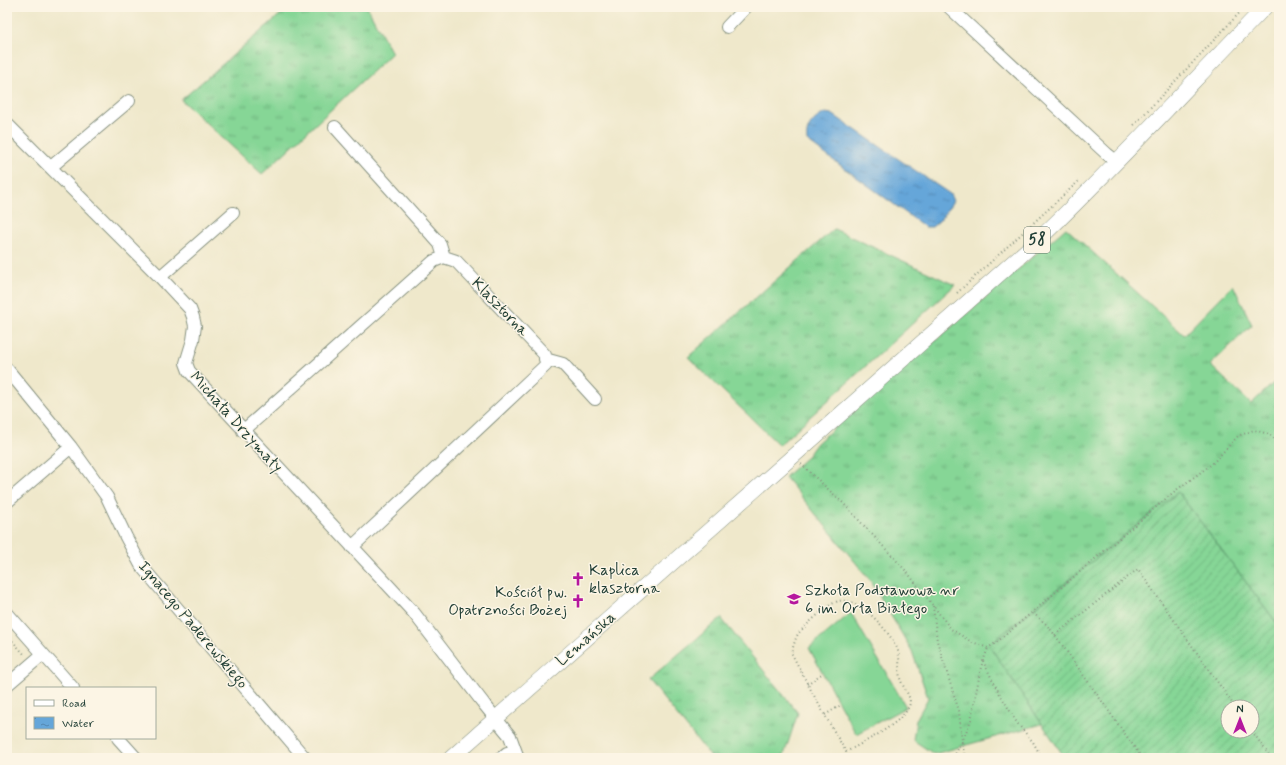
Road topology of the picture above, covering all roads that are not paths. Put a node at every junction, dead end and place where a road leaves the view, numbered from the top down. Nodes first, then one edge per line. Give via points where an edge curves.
1 (746, 7) edge
2 (949, 7) edge
3 (1265, 7) edge
4 (727, 27) dead end
5 (129, 100) dead end
6 (7, 124) edge
7 (334, 126) dead end
8 (1117, 162) junction
9 (51, 167) junction
10 (232, 213) dead end
11 (444, 257) junction
12 (160, 277) junction
13 (545, 359) junction
14 (7, 369) edge
15 (595, 399) dead end
16 (243, 431) junction
17 (71, 447) junction
18 (7, 502) edge
19 (352, 547) junction
20 (7, 613) edge
21 (43, 654) junction
22 (7, 686) edge
23 (72, 687) edge
24 (496, 718) junction
25 (119, 739) edge
26 (516, 754) edge
27 (136, 758) edge
28 (305, 758) edge
29 (451, 758) edge
30 (501, 758) edge

1 - 4 street
2 - 8 street
3 - 8 main road, 58
5 - 9 street
6 - 9 street, Michała Drzymały
7 - 11 street via 440,244
8 - 24 main road, Lemańska / 58 via 1037,241
9 - 12 street, Michała Drzymały
10 - 12 street
11 - 13 street, Klasztorna via 456,261 545,355
11 - 16 street via 434,261
12 - 16 street, Michała Drzymały via 190,309 193,317 193,340 186,363 189,371
13 - 15 street via 563,364
13 - 19 street via 546,365
14 - 17 street, Ignacego Paderewskiego
16 - 19 street, Michała Drzymały
17 - 18 street
17 - 28 street, Ignacego Paderewskiego via 107,497 142,567
19 - 24 street, Michała Drzymały via 414,613
20 - 21 street
21 - 22 street
21 - 23 street
24 - 26 street, Michała Drzymały via 510,736
24 - 29 main road, Lemańska / 58
25 - 27 street
26 - 30 street via 507,753

